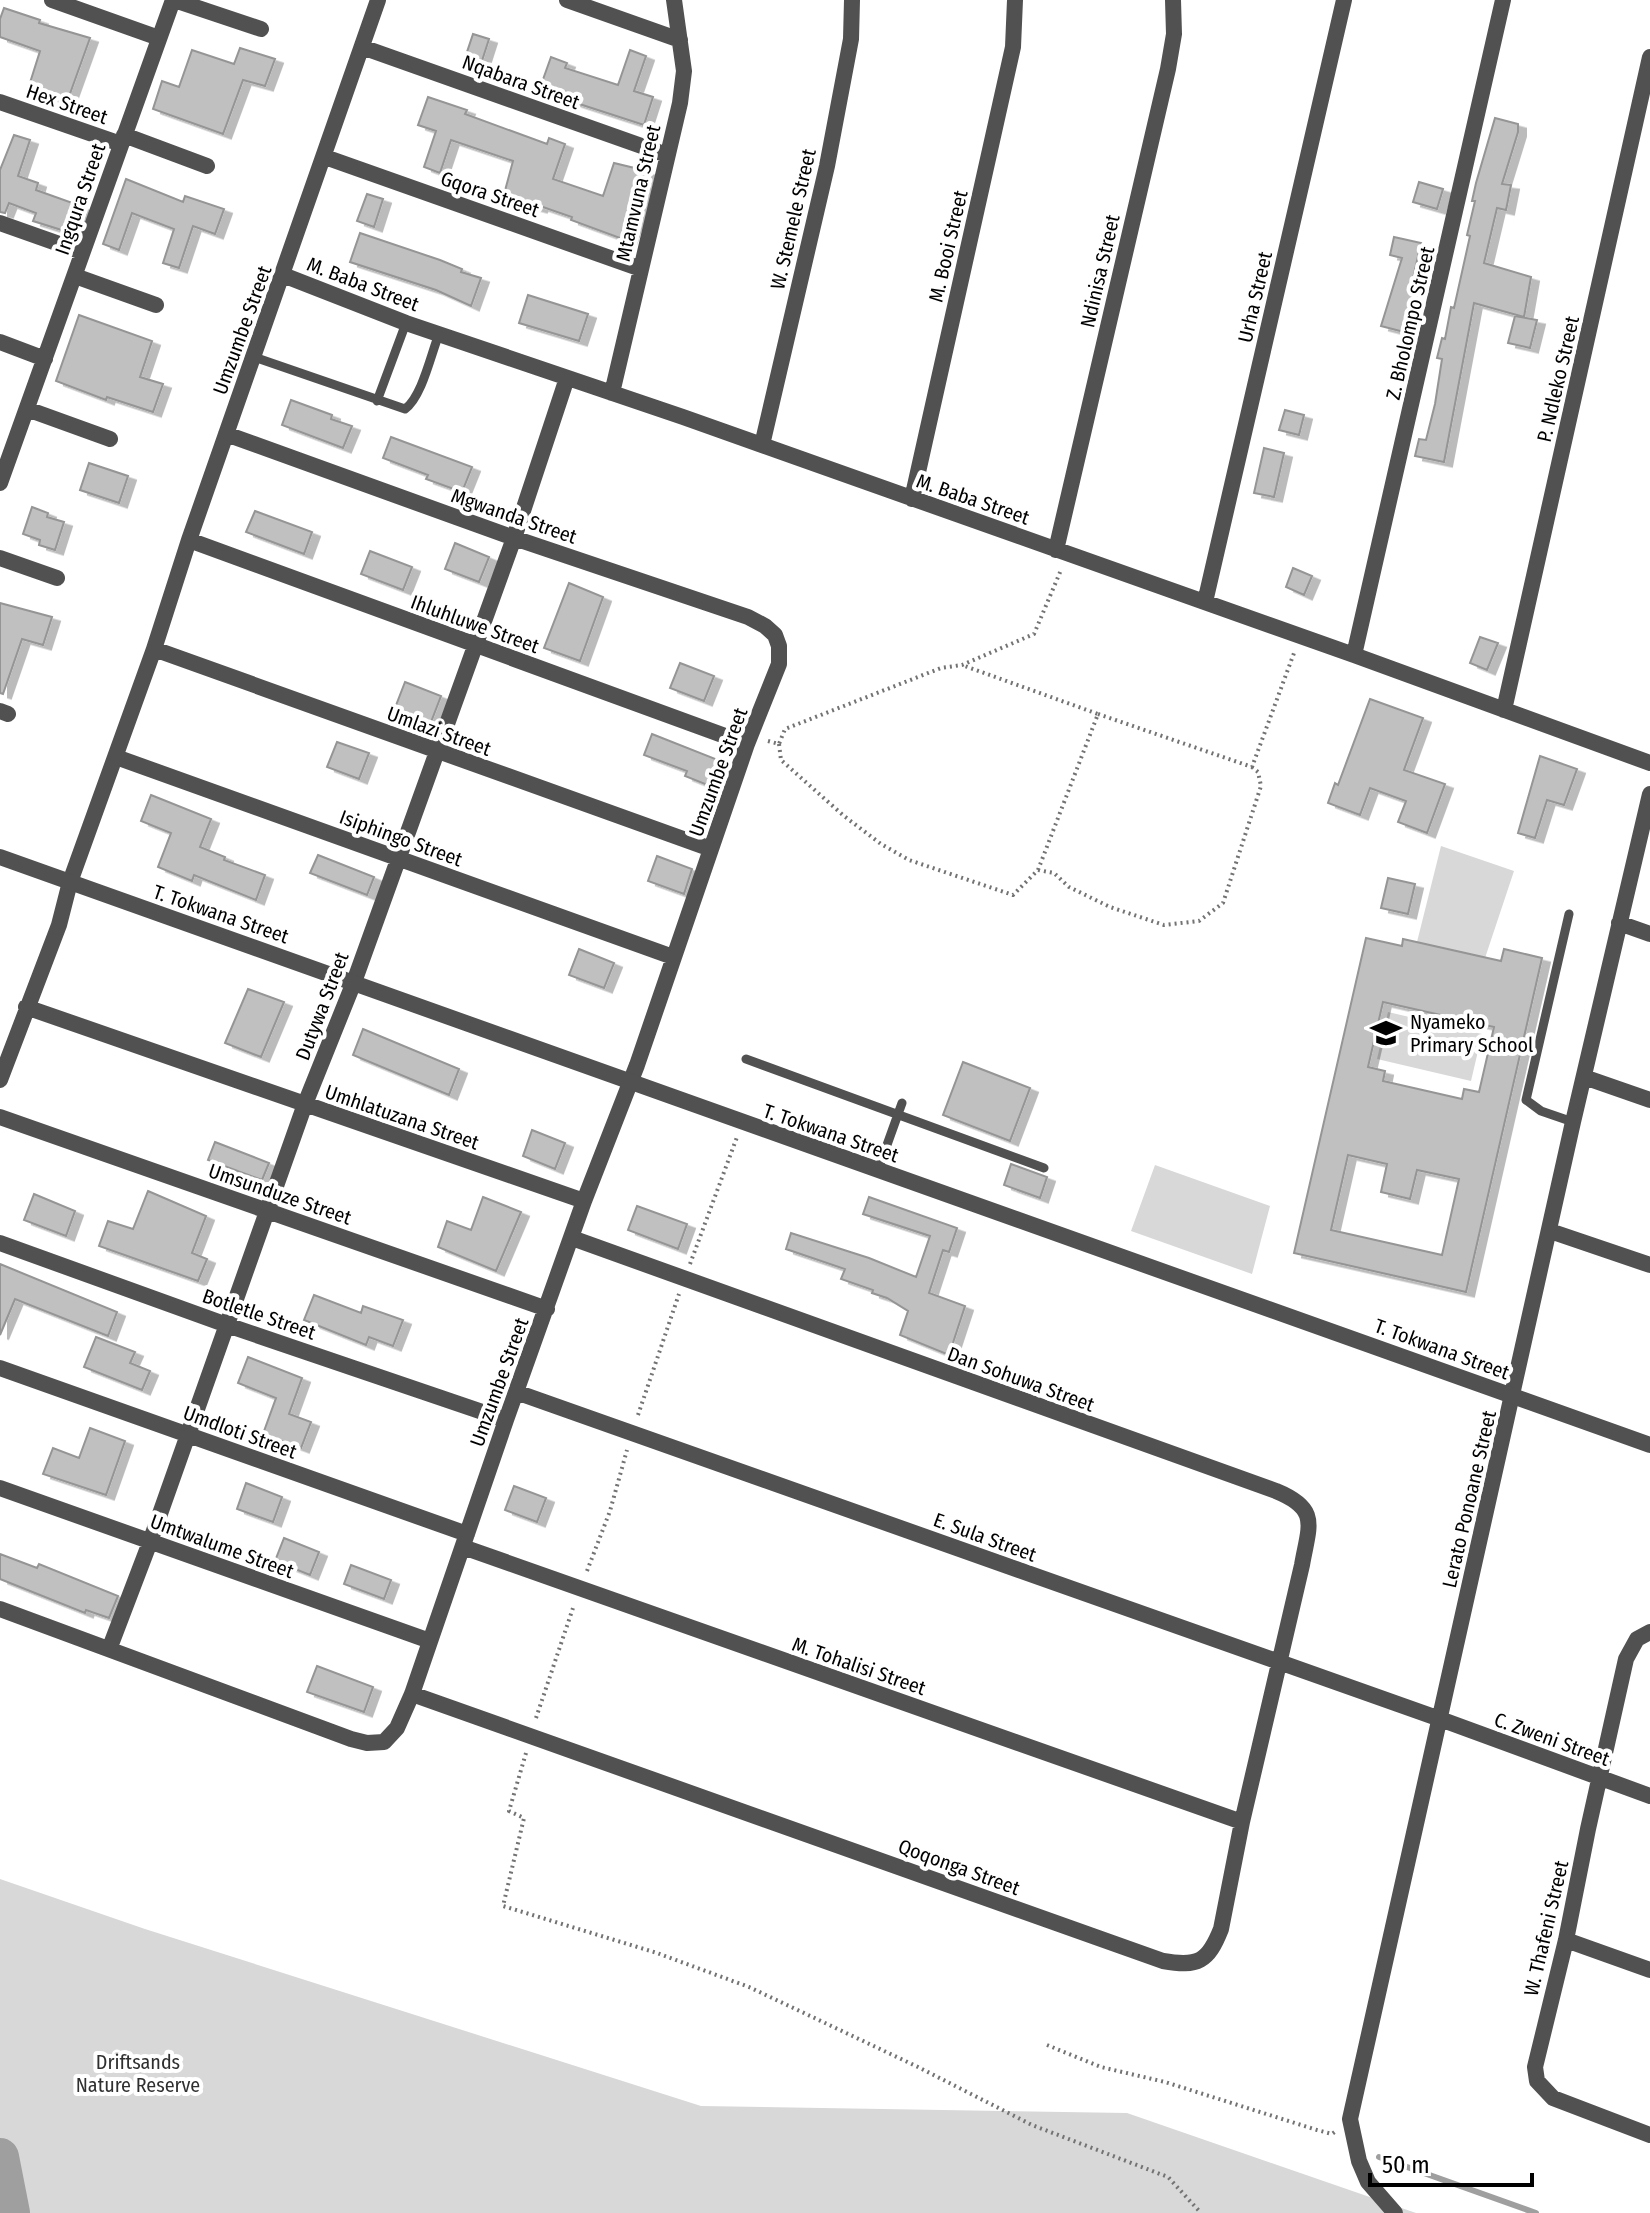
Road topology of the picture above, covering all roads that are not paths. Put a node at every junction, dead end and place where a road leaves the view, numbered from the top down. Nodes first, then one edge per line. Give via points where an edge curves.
1 (52, 0) edge
2 (174, 0) edge
3 (378, 0) edge
4 (567, 0) edge
5 (674, 0) edge
6 (852, 0) edge
7 (1015, 0) edge
8 (1173, 0) edge
9 (1344, 0) edge
10 (1503, 0) edge
11 (261, 29) dead end
12 (159, 38) junction
13 (680, 40) junction
14 (362, 47) junction
15 (1650, 57) edge
16 (0, 102) edge
17 (122, 140) junction
18 (667, 155) junction
19 (325, 157) junction
20 (207, 166) dead end
21 (0, 223) edge
22 (82, 252) junction
23 (641, 269) junction
24 (283, 275) junction
25 (75, 276) junction
26 (156, 305) dead end
27 (406, 323) junction
28 (439, 334) junction
29 (0, 342) edge
30 (254, 357) junction
31 (45, 359) junction
32 (567, 378) junction
33 (612, 393) junction
34 (377, 401) junction
35 (27, 409) junction
36 (226, 434) junction
37 (110, 439) dead end
38 (762, 445) junction
39 (3, 466) edge
40 (0, 483) edge
41 (912, 499) junction
42 (514, 538) junction
43 (189, 540) junction
44 (1062, 552) junction
45 (0, 558) edge
46 (57, 578) dead end
47 (1205, 602) junction
48 (473, 645) junction
49 (779, 646) joint
50 (154, 649) junction
51 (1354, 655) junction
52 (1504, 710) junction
53 (749, 740) junction
54 (436, 752) junction
55 (116, 757) junction
56 (1650, 763) edge
57 (1650, 794) edge
58 (711, 849) junction
59 (0, 857) edge
60 (398, 858) junction
61 (70, 882) junction
62 (1569, 914) dead end
63 (1619, 923) junction
64 (1650, 934) edge
65 (673, 957) junction
66 (354, 982) junction
67 (26, 1007) junction
68 (746, 1059) dead end
69 (1584, 1077) junction
70 (0, 1080) edge
71 (630, 1082) junction
72 (1650, 1100) edge
73 (902, 1103) dead end
74 (305, 1104) junction
75 (898, 1114) junction
76 (0, 1117) edge
77 (1573, 1122) junction
78 (1044, 1168) dead end
79 (878, 1170) junction
80 (584, 1201) junction
81 (267, 1210) junction
82 (1550, 1231) junction
83 (572, 1238) junction
84 (0, 1243) edge
85 (1650, 1265) edge
86 (547, 1309) junction
87 (227, 1325) junction
88 (0, 1368) edge
89 (516, 1392) junction
90 (1512, 1396) junction
91 (506, 1420) junction
92 (188, 1435) junction
93 (1650, 1445) edge
94 (0, 1488) edge
95 (465, 1540) junction
96 (150, 1542) junction
97 (0, 1609) edge
98 (1650, 1632) edge
99 (430, 1641) junction
100 (110, 1647) junction
101 (1280, 1663) junction
102 (412, 1694) junction
103 (1440, 1719) junction
104 (1599, 1778) junction
105 (1650, 1796) edge
106 (1242, 1822) junction
107 (1566, 1940) junction
108 (1650, 1970) edge
109 (1650, 2135) edge
110 (1395, 2213) edge

1 - 12 street
2 - 11 street, Ingqura Street
2 - 12 street, Ingqura Street
3 - 14 street, Umzumbe Street
4 - 13 street
5 - 13 street, Mtamvuna Street
6 - 38 street, W. Stemele Street via 851,39 827,166
7 - 41 street, M. Booi Street via 1013,47
8 - 44 street, Ndinisa Street via 1168,69
9 - 47 street, Urha Street
10 - 51 street, Z. Bholompo Street
12 - 17 street, Ingqura Street
13 - 18 street, Mtamvuna Street via 684,71
14 - 18 street, Nqabara Street
14 - 19 street, Umzumbe Street
15 - 52 street, P. Ndleko Street
16 - 17 street, Hex Street
17 - 20 street, Ingqura Street
17 - 22 street, Ingqura Street
18 - 23 street, Mtamvuna Street
19 - 23 street, Gqora Street
19 - 24 street, Umzumbe Street
21 - 22 street
22 - 25 street, Ingqura Street
23 - 33 street, Mtamvuna Street
24 - 27 street, M. Baba Street
24 - 30 street, Umzumbe Street
25 - 26 street, Ingqura Street
25 - 31 street, Ingqura Street
27 - 28 street, M. Baba Street
27 - 34 lane
28 - 32 street, M. Baba Street
28 - 34 lane via 411,404 398,409
29 - 31 street
30 - 34 lane
30 - 36 street, Umzumbe Street
31 - 35 street, Ingqura Street
32 - 33 street, M. Baba Street
32 - 42 street, Dutywa Street
33 - 38 street, M. Baba Street
35 - 37 street
35 - 39 street, Ingqura Street
36 - 42 street, Mgwanda Street
36 - 43 street, Umzumbe Street
38 - 41 street, M. Baba Street
39 - 40 street, Ingqura Street
41 - 44 street, M. Baba Street
42 - 48 street, Dutywa Street
42 - 49 street, Mgwanda Street via 748,617 775,635
43 - 48 street, Ihluhluwe Street
43 - 50 street, Umzumbe Street
44 - 47 street, M. Baba Street
45 - 46 street
47 - 51 street, M. Baba Street
48 - 53 street, Ihluhluwe Street
48 - 54 street, Dutywa Street
49 - 53 street, Umzumbe Street via 779,664
50 - 54 street, Umlazi Street
50 - 55 street, Umzumbe Street
51 - 52 street, M. Baba Street
52 - 56 street, M. Baba Street
53 - 58 street, Umzumbe Street
54 - 58 street, Umlazi Street
54 - 60 street, Dutywa Street
55 - 60 street, Isiphingo Street
55 - 61 street, Umzumbe Street
57 - 63 street, Lerato Ponoane Street
58 - 65 street, Umzumbe Street
59 - 61 street, T. Tokwana Street
60 - 65 street, Isiphingo Street
60 - 66 street, Dutywa Street
61 - 66 street, T. Tokwana Street
61 - 67 street, Umzumbe Street
62 - 77 lane via 1526,1100
63 - 64 street
63 - 69 street, Lerato Ponoane Street
65 - 71 street, Umzumbe Street
66 - 71 street, T. Tokwana Street
66 - 74 street, Dutywa Street
67 - 70 street, Umzumbe Street
67 - 74 street, Umhlatuzana Street
68 - 75 lane
69 - 72 street
69 - 77 street, Lerato Ponoane Street
71 - 79 street, T. Tokwana Street
71 - 80 street, Umzumbe Street
73 - 75 lane
74 - 80 street, Umhlatuzana Street
74 - 81 street, Dutywa Street
75 - 78 lane
75 - 79 lane
76 - 81 street, Umsunduze Street
77 - 82 street, Lerato Ponoane Street
79 - 90 street, T. Tokwana Street
80 - 83 street, Umzumbe Street
81 - 86 street, Umsunduze Street
81 - 87 street, Dutywa Street
82 - 85 street
82 - 90 street, Lerato Ponoane Street
83 - 86 street, Umzumbe Street
83 - 101 street, Dan Sohuwa Street via 1292,1498 1307,1511 1309,1523
84 - 87 street, Botletle Street
86 - 89 street, Umzumbe Street
87 - 91 street, Botletle Street
87 - 92 street, Dutywa Street
88 - 92 street, Umdloti Street
89 - 91 street, Umzumbe Street
89 - 101 street, E. Sula Street
90 - 93 street, T. Tokwana Street
90 - 103 street, Lerato Ponoane Street
91 - 95 street, Umzumbe Street
92 - 95 street, Umdloti Street
92 - 96 street, Dutywa Street
94 - 96 street, Umtwalume Street
95 - 99 street, Umzumbe Street
95 - 106 street, M. Tohalisi Street
96 - 99 street, Umtwalume Street
96 - 100 street, Dutywa Street
97 - 100 street, Umzumbe Street
98 - 104 street, W. Thafeni Street via 1637,1639 1626,1659
99 - 102 street, Umzumbe Street
100 - 102 street, Umzumbe Street via 367,1743 384,1742 397,1728
101 - 103 street, E. Sula Street
101 - 106 street, Qoqonga Street
102 - 106 street, Qoqonga Street via 1180,1964 1204,1958 1221,1929
103 - 104 street, C. Zweni Street
103 - 110 street, Lerato Ponoane Street via 1350,2119 1368,2182
104 - 105 street, C. Zweni Street
104 - 107 street, W. Thafeni Street
107 - 108 street
107 - 109 street, W. Thafeni Street via 1538,2046 1537,2081 1564,2104

